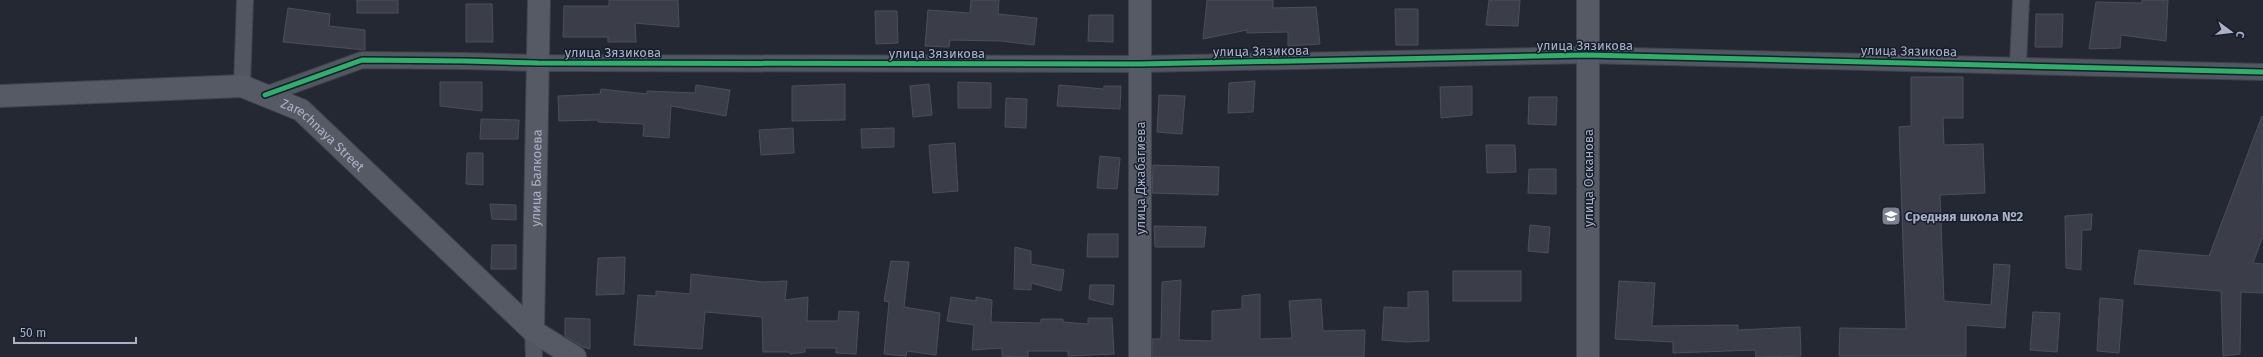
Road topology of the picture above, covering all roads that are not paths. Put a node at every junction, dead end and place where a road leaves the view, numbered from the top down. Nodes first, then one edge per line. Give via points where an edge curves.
1 (245, 0) edge
2 (539, 0) edge
3 (1140, 0) edge
4 (1588, 0) edge
5 (2021, 0) edge
6 (1587, 54) junction
7 (538, 63) junction
8 (1140, 64) junction
9 (2018, 64) junction
10 (2263, 72) edge
11 (242, 86) junction
12 (0, 96) edge
13 (265, 96) junction
14 (533, 331) junction
15 (534, 357) edge
16 (575, 357) edge
17 (1140, 357) edge
18 (1588, 357) edge

1 - 11 street
2 - 7 street, улица Балкоева
3 - 8 street, улица Джабагиева
4 - 6 street, улица Осканова
5 - 9 street
6 - 8 street, улица Зязикова
6 - 9 street, улица Зязикова
6 - 18 street, улица Осканова
7 - 8 street, улица Зязикова
7 - 13 street, улица Зязикова via 362,60
7 - 14 street, улица Балкоева
8 - 17 street, улица Джабагиева
9 - 10 street, улица Зязикова
11 - 12 street, Zarechnaya Street
11 - 13 street, Zarechnaya Street
13 - 14 street, Zarechnaya Street via 301,110
14 - 15 street, улица Балкоева
14 - 16 street, Zarechnaya Street

